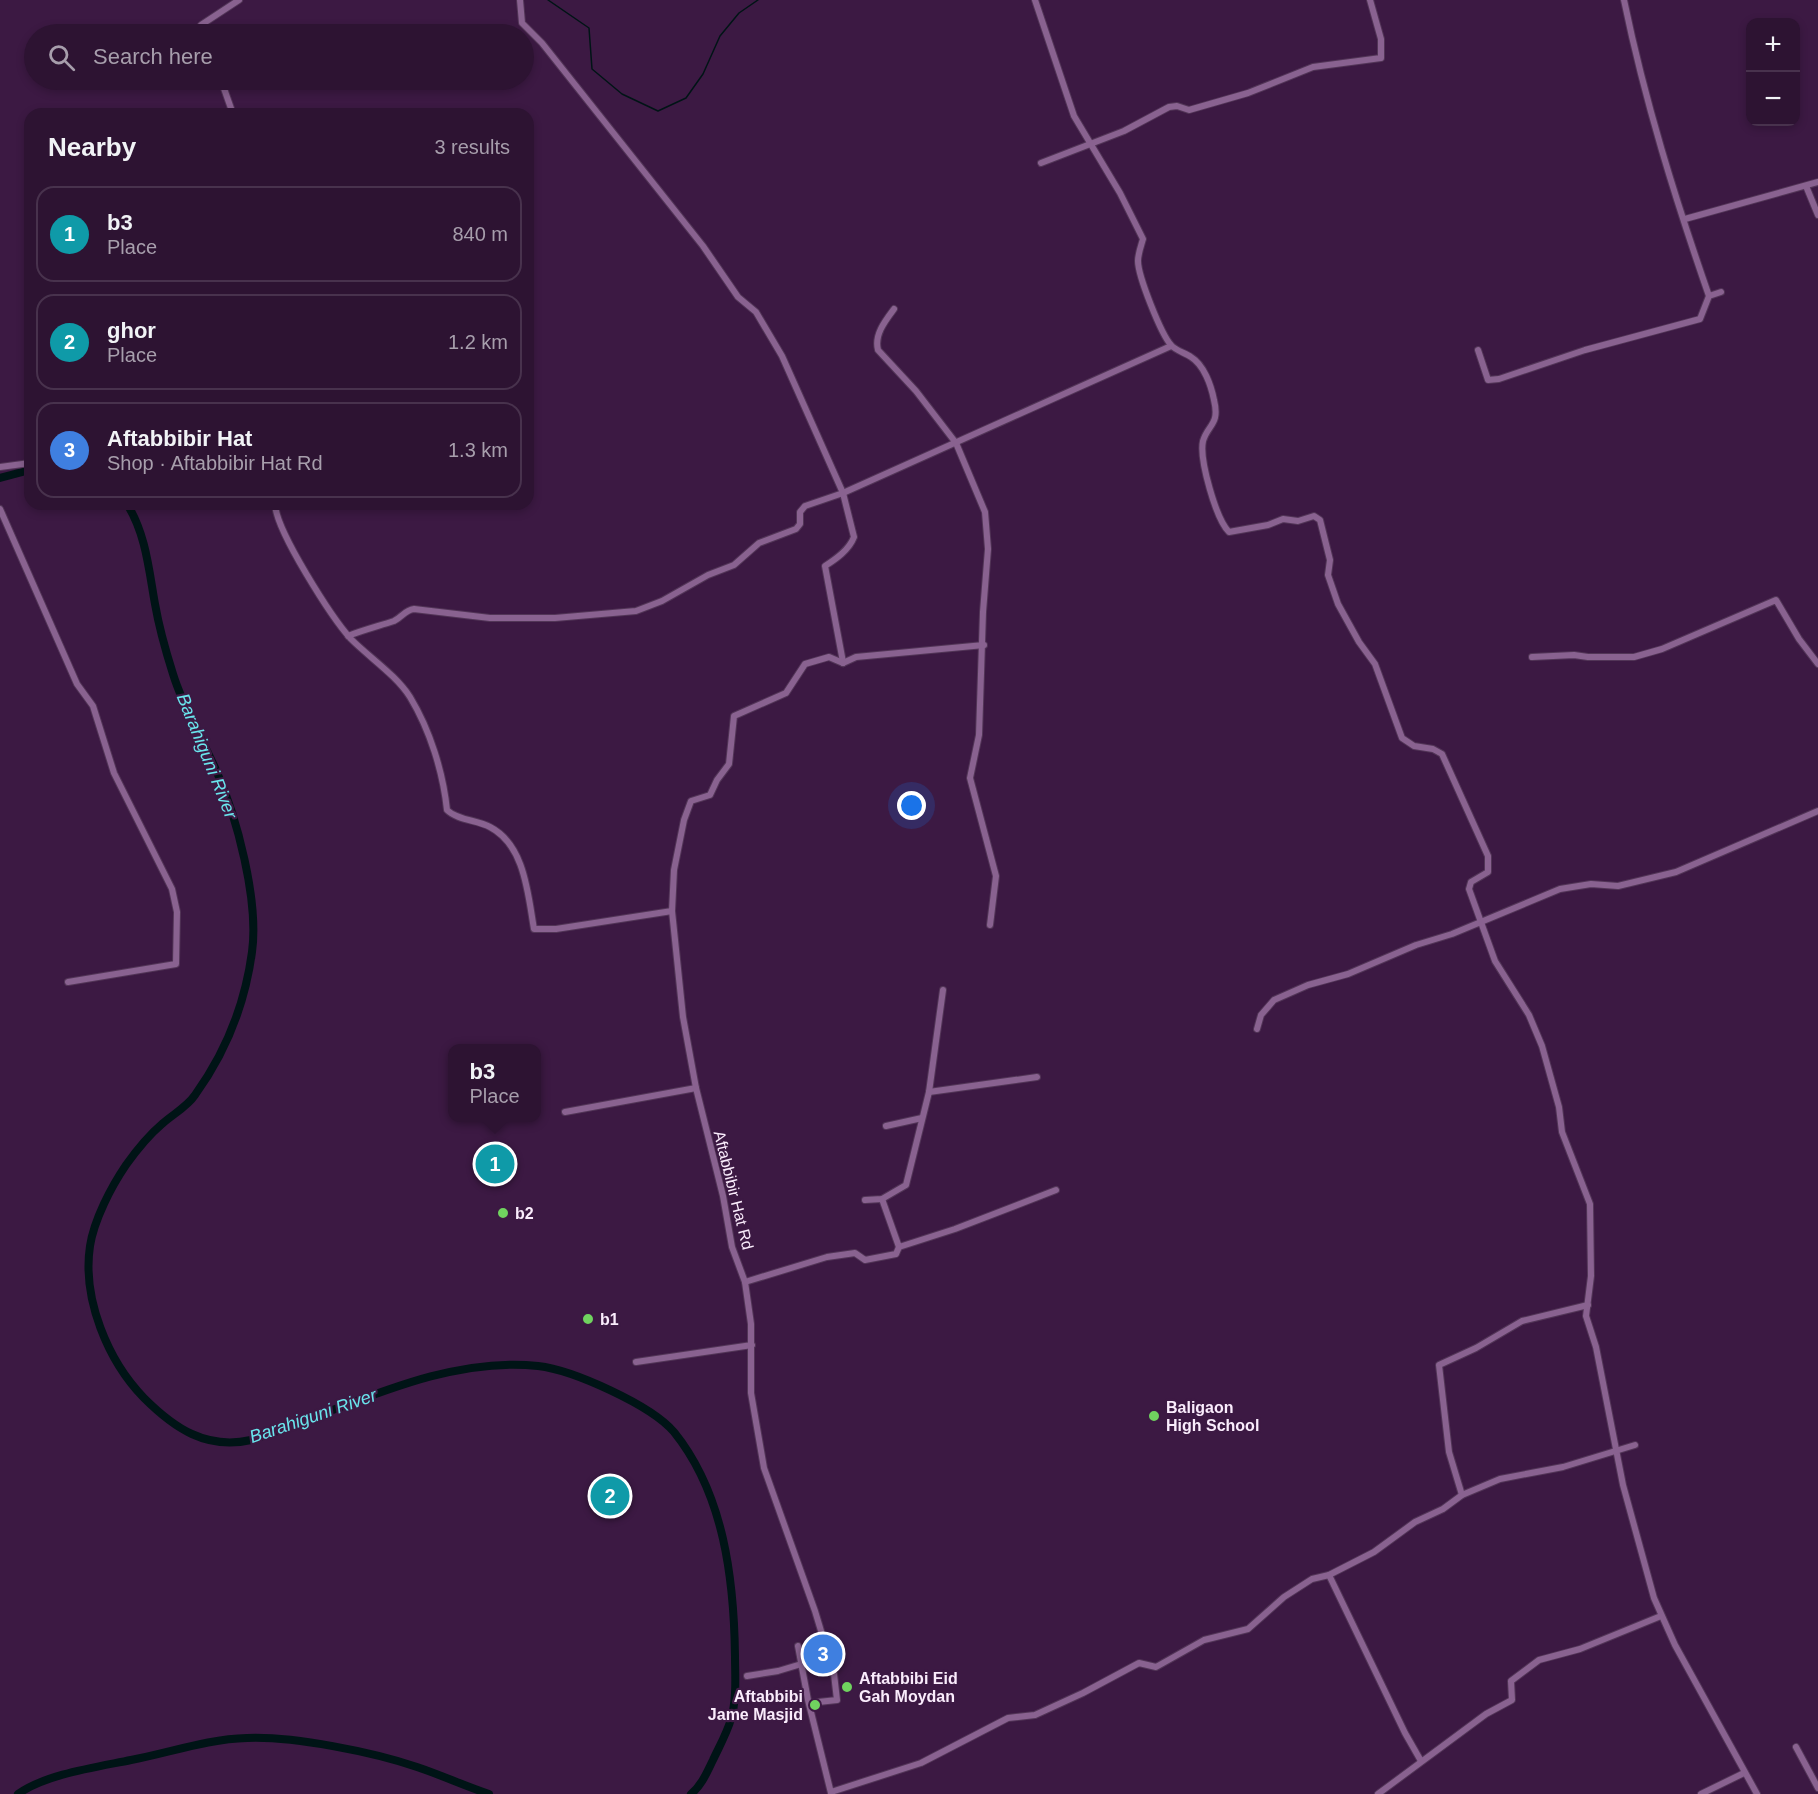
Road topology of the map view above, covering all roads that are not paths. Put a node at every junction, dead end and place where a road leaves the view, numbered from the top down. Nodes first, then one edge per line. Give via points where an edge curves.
1 (239, 0) edge
2 (520, 0) edge
3 (1035, 0) edge
4 (1370, 0) edge
5 (1624, 0) edge
6 (203, 24) edge
7 (524, 24) edge
8 (534, 35) edge
9 (225, 90) edge
10 (231, 108) edge
11 (1088, 144) junction
12 (1041, 163) dead end
13 (1818, 182) edge
14 (1806, 186) junction
15 (1818, 215) edge
16 (1685, 219) junction
17 (1721, 292) dead end
18 (1709, 296) junction
19 (894, 309) dead end
20 (1171, 346) junction
21 (1478, 350) dead end
22 (956, 442) junction
23 (24, 464) edge
24 (0, 467) edge
25 (843, 493) junction
26 (0, 509) edge
27 (276, 510) edge
28 (348, 636) junction
29 (984, 645) junction
30 (1532, 657) dead end
31 (843, 663) junction
32 (1818, 664) edge
33 (1818, 811) edge
34 (672, 911) junction
35 (1479, 922) junction
36 (990, 925) dead end
37 (68, 982) dead end
38 (943, 990) dead end
39 (1257, 1029) dead end
40 (1037, 1077) dead end
41 (696, 1088) junction
42 (928, 1092) junction
43 (565, 1112) dead end
44 (922, 1118) junction
45 (886, 1126) dead end
46 (1056, 1190) dead end
47 (882, 1199) junction
48 (865, 1200) dead end
49 (898, 1247) junction
50 (745, 1282) junction
51 (1587, 1305) junction
52 (752, 1345) junction
53 (636, 1362) dead end
54 (1635, 1445) dead end
55 (1462, 1495) junction
56 (1329, 1575) junction
57 (1661, 1616) junction
58 (798, 1646) dead end
59 (828, 1656) junction
60 (801, 1664) junction
61 (747, 1677) dead end
62 (809, 1703) junction
63 (1796, 1747) dead end
64 (1422, 1761) junction
65 (1744, 1773) junction
66 (1818, 1788) edge
67 (831, 1793) edge
68 (1378, 1794) edge
69 (1701, 1794) edge
70 (1757, 1794) edge

1 - 6 street
2 - 7 street
3 - 11 street via 1074,116
4 - 11 street via 1381,39 1381,58 1313,67 1248,93 1189,110 1169,108
5 - 16 street via 1641,84
8 - 25 street via 703,246 738,297 756,312 782,356
9 - 10 street
11 - 12 street
11 - 20 street via 1120,193 1143,239 1137,260 1140,279
13 - 14 street
14 - 15 street
14 - 16 street
16 - 18 street
17 - 18 street
18 - 21 street via 1700,319 1585,350 1499,379 1488,380
19 - 22 street via 876,342 878,350
20 - 22 street
20 - 35 street via 1194,358 1215,401 1216,422 1203,445 1212,500 1226,529 1235,531 1314,516 1320,520 1330,560 1328,575 1338,604 1375,664 1402,738 1442,754 1488,856 1488,872 1471,882 1469,889
22 - 25 street
22 - 29 street via 976,486 987,524
23 - 24 street
25 - 28 street via 805,506 800,512 799,526 754,545 750,554 734,565 636,611 555,618 490,618 414,609 393,621
25 - 31 street via 854,537 838,559 825,566
26 - 37 street via 77,684 93,706 114,773 176,900 176,964
27 - 28 street via 283,531
28 - 34 street via 410,697 445,787 447,810 490,827 507,841 522,867 534,930
29 - 31 street via 856,657
29 - 36 street via 979,735 970,778 996,876
30 - 32 street via 1634,657 1662,649 1776,600
31 - 34 street, Aftabbibir Hat Rd via 829,657 805,664 788,691 734,716 727,770 710,795 689,804 674,870
33 - 35 street via 1676,872 1618,886 1591,884 1560,889
34 - 41 street, Aftabbibir Hat Rd via 683,1017
35 - 39 street via 1274,1000 1261,1015
35 - 51 street via 1495,961 1529,1015 1542,1046 1562,1132 1590,1204
38 - 42 street
40 - 42 street
41 - 43 street
41 - 50 street, Aftabbibir Hat Rd via 732,1247
42 - 44 street
44 - 45 street
44 - 47 street via 906,1185
46 - 49 street
47 - 48 street
47 - 49 street
49 - 50 street via 896,1254 865,1260 855,1253 827,1257
50 - 52 street, Aftabbibir Hat Rd
51 - 55 street via 1522,1321 1439,1365 1449,1452
51 - 57 street via 1586,1316 1596,1347 1623,1485
52 - 53 street
52 - 59 street, Aftabbibir Hat Rd via 752,1393 764,1468
54 - 55 street via 1563,1467 1500,1479
55 - 56 street via 1374,1552
56 - 64 street
56 - 67 street via 1312,1579 1284,1597 1248,1629 1204,1640 1156,1667 1139,1663 1035,1715 1008,1718 921,1763
57 - 64 street via 1535,1662 1511,1681 1512,1700
57 - 65 street
58 - 60 street
59 - 60 street
59 - 62 street, Aftabbibir Hat Rd via 837,1700
60 - 61 street
60 - 62 street
62 - 67 street
63 - 66 street
64 - 68 street
65 - 69 street
65 - 70 street

